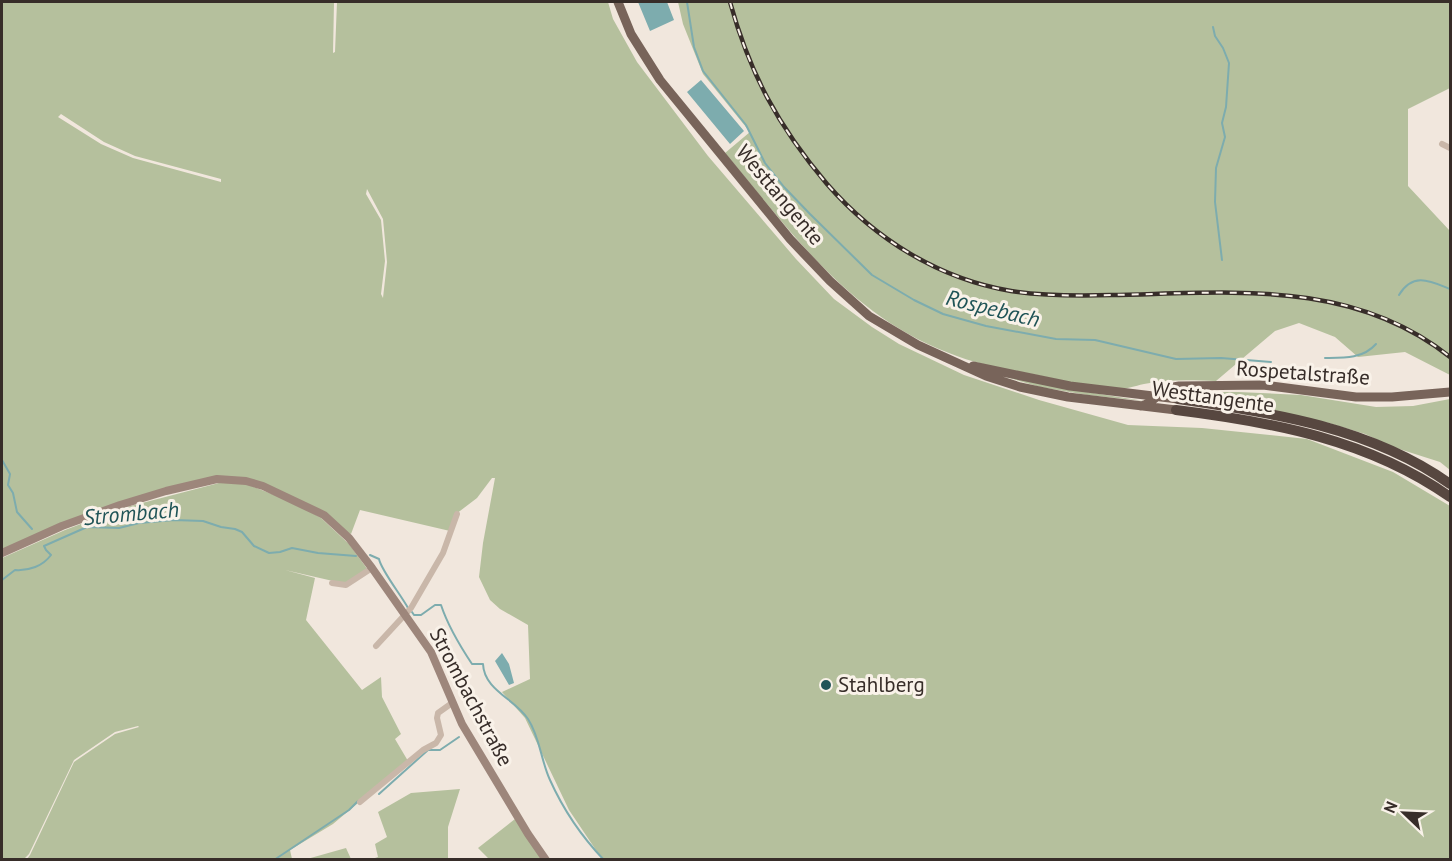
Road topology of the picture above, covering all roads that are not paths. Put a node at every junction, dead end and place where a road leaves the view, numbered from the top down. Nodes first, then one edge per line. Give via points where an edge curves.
1 (618, 2) edge
2 (1442, 144) dead end
3 (1450, 148) edge
4 (961, 364) junction
5 (1450, 392) edge
6 (1156, 397) junction
7 (1177, 405) junction
8 (1138, 406) junction
9 (1450, 484) edge
10 (1450, 497) edge
11 (457, 514) dead end
12 (2, 553) edge
13 (372, 568) junction
14 (332, 583) dead end
15 (404, 613) junction
16 (376, 646) dead end
17 (452, 703) junction
18 (360, 802) dead end
19 (546, 860) edge

1 - 4 main road, Westtangente via 660,80 822,273 869,316 918,345
2 - 3 street
4 - 6 main road, Westtangente via 1070,386
4 - 8 main road, Westtangente via 1020,387
5 - 6 main road, Rospetalstraße via 1356,397 1263,385 1179,386 1167,388
6 - 7 main road, Westtangente
6 - 8 main road, Rospetalstraße
7 - 8 main road, Westtangente
7 - 9 highway, Westtangente via 1284,417 1333,429 1394,451
7 - 10 highway, Westtangente via 1337,441 1403,467
11 - 15 street via 443,553 411,608
12 - 13 main road, Strombachstraße via 120,506 193,484 229,479 263,486 324,515
13 - 14 street via 346,585
13 - 15 main road, Strombachstraße
15 - 16 street
15 - 17 main road, Strombachstraße via 431,652
17 - 18 street via 438,713 441,735 436,743
17 - 19 main road, Strombachstraße

